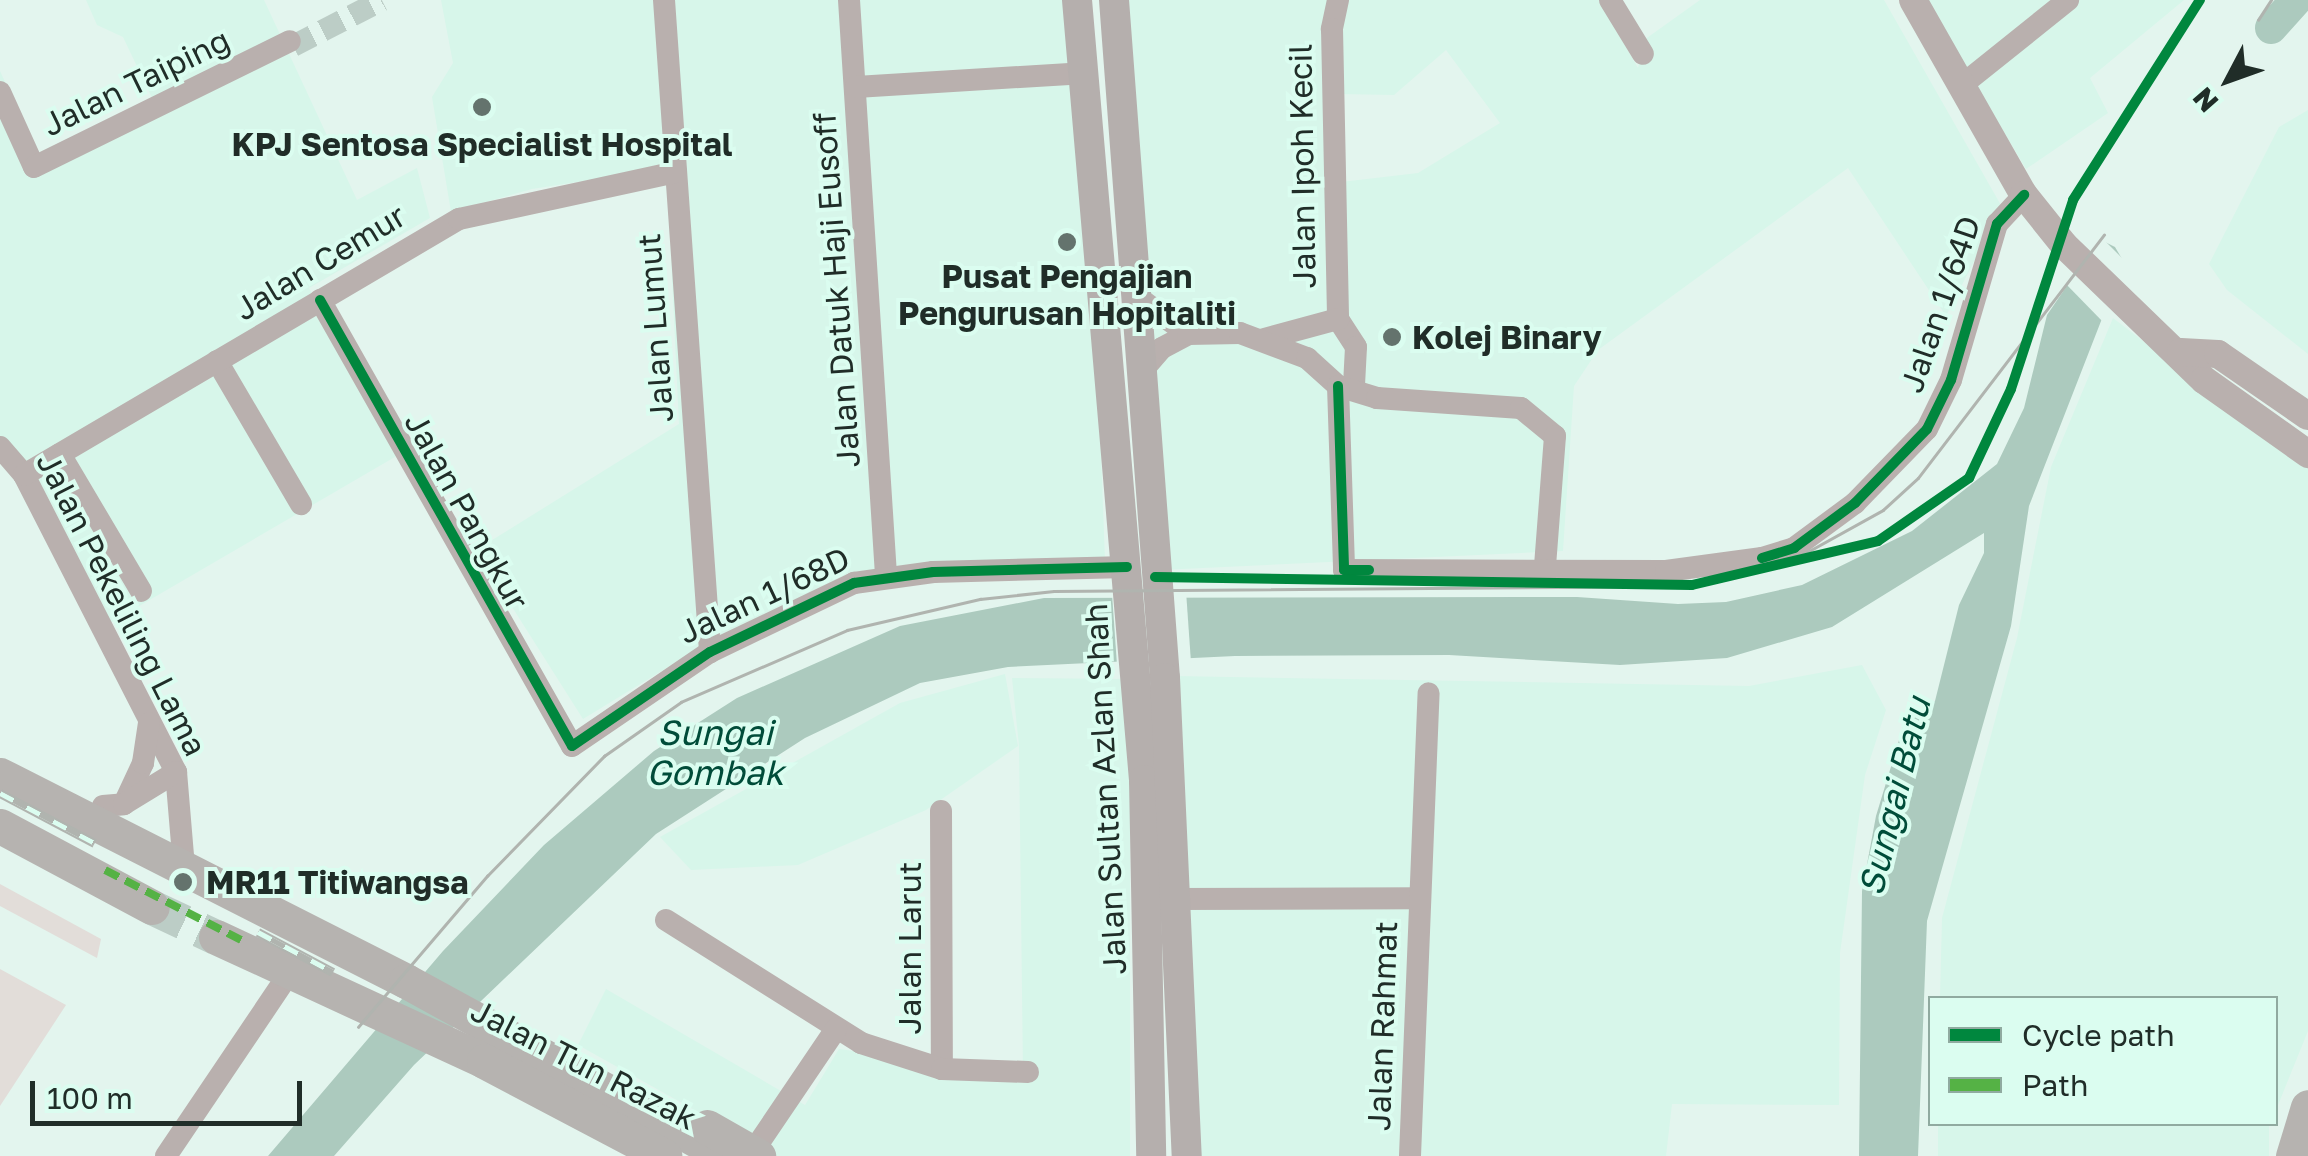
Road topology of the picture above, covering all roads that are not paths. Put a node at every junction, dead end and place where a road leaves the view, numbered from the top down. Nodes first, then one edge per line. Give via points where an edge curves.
1 (664, 0) edge
2 (849, 0) edge
3 (1077, 0) edge
4 (1114, 0) edge
5 (1338, 0) edge
6 (1610, 0) edge
7 (1913, 0) edge
8 (2068, 0) edge
9 (290, 44) tunnel mouth
10 (1643, 54) dead end
11 (1082, 72) junction
12 (1962, 85) junction
13 (856, 87) junction
14 (0, 92) edge
15 (676, 172) junction
16 (2024, 195) junction
17 (1136, 296) junction
18 (320, 300) junction
19 (1338, 319) junction
20 (1188, 334) junction
21 (1264, 339) junction
22 (2181, 352) junction
23 (217, 360) junction
24 (1142, 371) junction
25 (1346, 386) junction
26 (2308, 416) edge
27 (0, 447) edge
28 (60, 454) junction
29 (2308, 454) edge
30 (24, 475) junction
31 (301, 504) dead end
32 (1545, 568) junction
33 (1344, 570) joint
34 (886, 576) junction
35 (1137, 585) junction
36 (141, 590) dead end
37 (710, 652) junction
38 (1151, 681) junction
39 (1429, 693) dead end
40 (149, 720) junction
41 (572, 746) joint
42 (0, 754) edge
43 (176, 772) junction
44 (0, 775) edge
45 (114, 805) junction
46 (941, 812) dead end
47 (0, 826) edge
48 (182, 855) junction
49 (228, 893) junction
50 (1419, 898) junction
51 (1175, 899) junction
52 (152, 907) tunnel mouth
53 (666, 920) dead end
54 (216, 936) tunnel mouth
55 (290, 972) junction
56 (490, 1018) junction
57 (836, 1029) junction
58 (473, 1056) junction
59 (942, 1069) junction
60 (1028, 1072) dead end
61 (588, 1097) junction
62 (2308, 1107) edge
63 (745, 1155) edge
64 (166, 1156) edge
65 (616, 1156) edge
66 (664, 1156) edge
67 (1151, 1156) edge
68 (1187, 1156) edge
69 (1410, 1156) edge
70 (2293, 1156) edge

1 - 15 street, Jalan Lumut
2 - 13 street, Jalan Datuk Haji Eusoff
3 - 11 main road, Jalan Sultan Azlan Shah
4 - 17 main road, Jalan Sultan Azlan Shah
5 - 19 street, Jalan Ipoh Kecil via 1332,29
6 - 10 street
7 - 12 street
8 - 12 street
9 - 14 street, Jalan Taiping via 34,167
11 - 13 street
11 - 35 main road, Jalan Sultan Azlan Shah
12 - 16 street
13 - 34 street, Jalan Datuk Haji Eusoff
15 - 18 street, Jalan Cemur via 477,212
15 - 37 street, Jalan Lumut
16 - 22 street
16 - 32 street, Jalan 1/64D via 1997,224 1938,413 1855,503 1794,548 1738,564 1666,571
17 - 20 street
17 - 24 main road, Jalan Sultan Azlan Shah
18 - 23 street, Jalan Cemur
18 - 41 street, Jalan Pangkur
19 - 21 street
19 - 25 street, Jalan Ipoh Kecil via 1356,347
20 - 21 street via 1240,332
20 - 24 street via 1162,348
21 - 25 street
22 - 26 street via 2218,354
22 - 29 street via 2204,380
23 - 28 street, Jalan Cemur
23 - 31 street
24 - 35 main road, Jalan Sultan Azlan Shah
25 - 32 street via 1376,398 1520,408 1545,422 1556,436
25 - 33 street, Jalan Ipoh Kecil
27 - 30 street, Jalan Pekeliling Lama
28 - 30 street, Jalan Cemur
28 - 36 street, Jalan Pekeliling Lama
30 - 40 street, Jalan Pekeliling Lama
32 - 33 street, Jalan 1/64D
34 - 35 street, Jalan 1/68D
34 - 37 street, Jalan 1/68D via 854,583
35 - 38 main road, Jalan Sultan Azlan Shah
37 - 41 street, Jalan 1/68D
38 - 51 main road, Jalan Sultan Azlan Shah
38 - 67 main road, Jalan Sultan Azlan Shah
39 - 50 street, Jalan Rahmat
40 - 43 street, Jalan Pekeliling Lama
40 - 45 street via 144,763
42 - 45 main road, Jalan Tun Razak
43 - 45 street
43 - 48 street, Jalan Pekeliling Lama
44 - 49 main road, Jalan Tun Razak
45 - 48 main road, Jalan Tun Razak
46 - 59 street, Jalan Larut
47 - 52 main road
48 - 49 main road, Jalan Tun Razak
49 - 56 main road, Jalan Tun Razak
50 - 51 street, Jalan Rahmat
50 - 69 street, Jalan Rahmat
51 - 68 main road, Jalan Sultan Azlan Shah
53 - 57 street, Jalan Larut
54 - 55 main road, Jalan Tun Razak
55 - 58 main road, Jalan Tun Razak
55 - 64 street
56 - 61 main road, Jalan Tun Razak
56 - 63 main road, Jalan Tun Razak
57 - 59 street, Jalan Larut
57 - 63 street
58 - 61 main road, Jalan Tun Razak
58 - 65 main road, Jalan Tun Razak via 506,1087
59 - 60 street
61 - 63 main road, Jalan Tun Razak
61 - 66 main road, Jalan Tun Razak
62 - 70 main road

